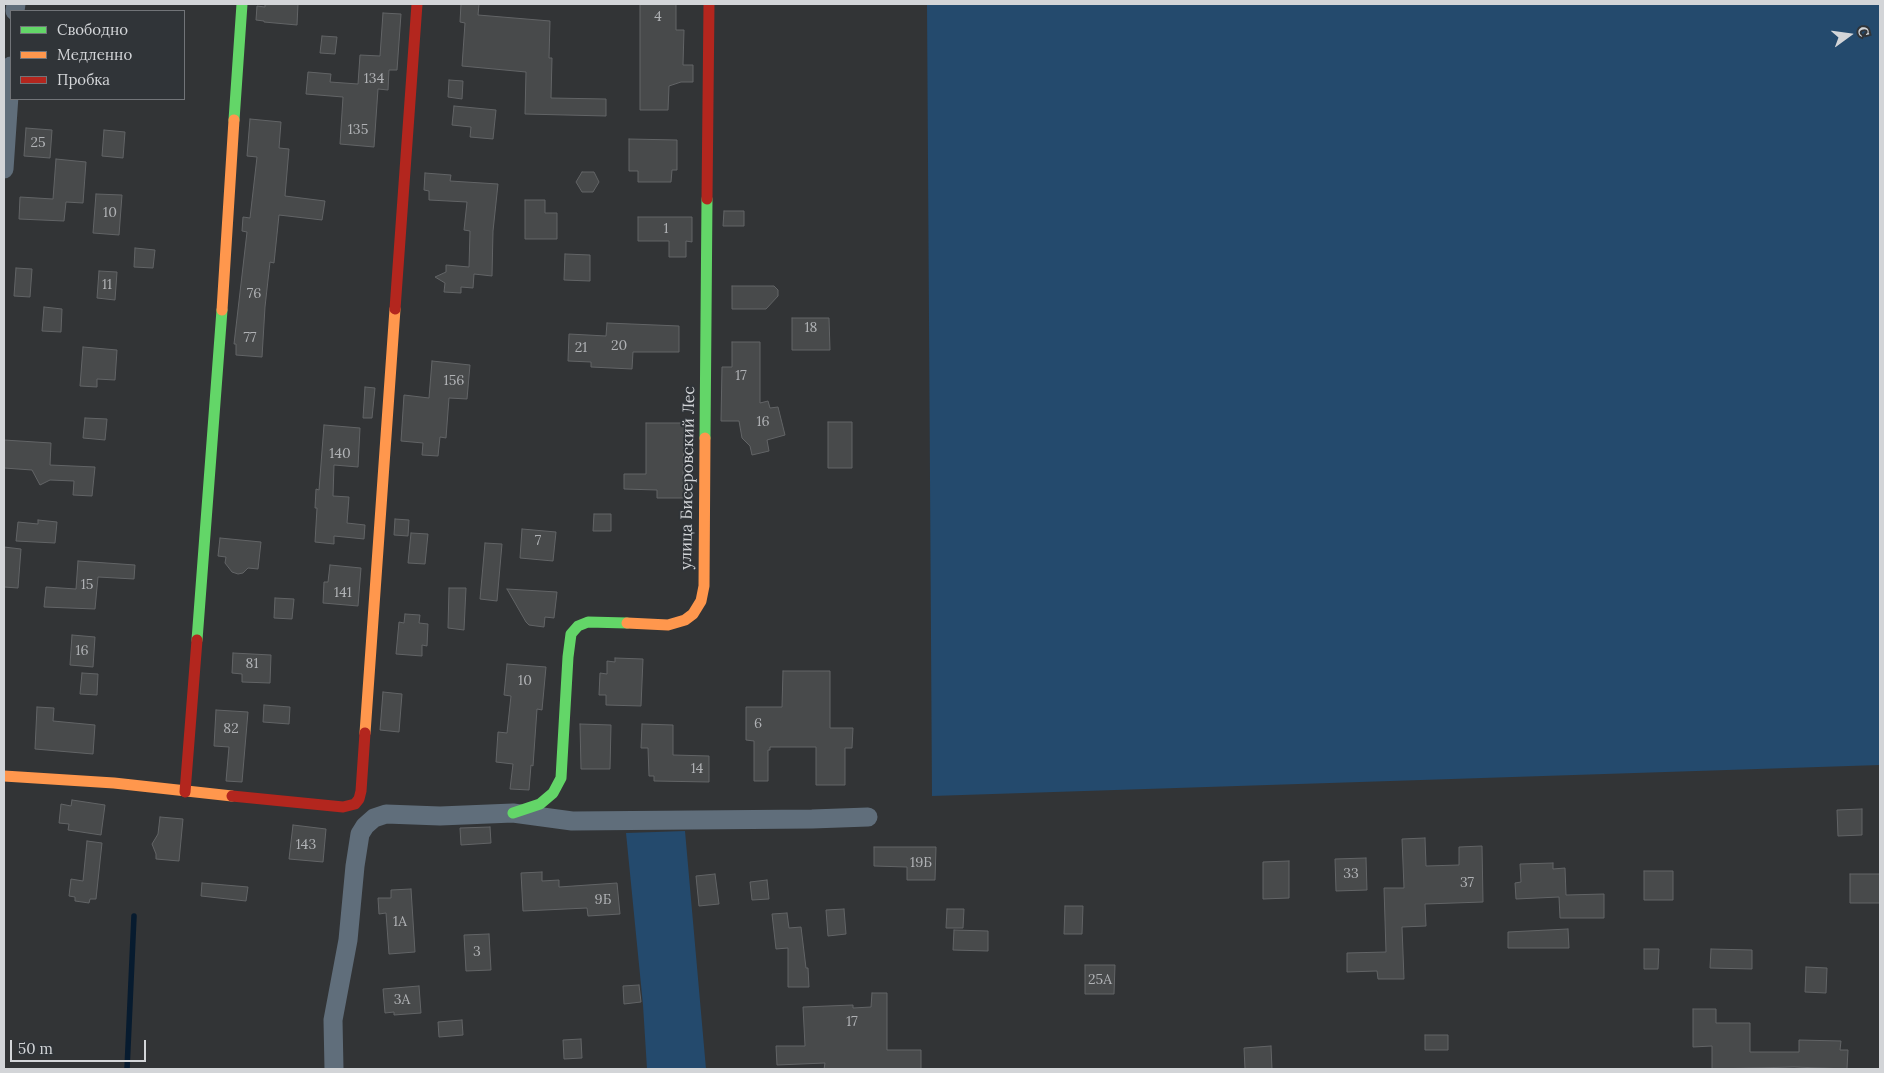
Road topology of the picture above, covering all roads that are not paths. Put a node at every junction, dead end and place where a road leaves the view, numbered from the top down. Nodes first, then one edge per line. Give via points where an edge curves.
1 (242, 4) edge
2 (417, 4) edge
3 (710, 4) edge
4 (10, 81) edge
5 (4, 169) edge
6 (4, 776) edge
7 (185, 792) junction
8 (513, 813) junction
9 (868, 817) dead end
10 (334, 1069) edge

1 - 7 street
2 - 7 street via 362,791 355,804 343,807
3 - 8 street, улица Бисеровский Лес via 704,586 701,601 693,614 668,626 601,621 578,626 571,634 568,657 561,778 553,793 540,804
4 - 5 street
6 - 7 street via 114,783
8 - 9 street via 572,821
8 - 10 street via 386,814 365,826 360,834 348,940 332,1020

